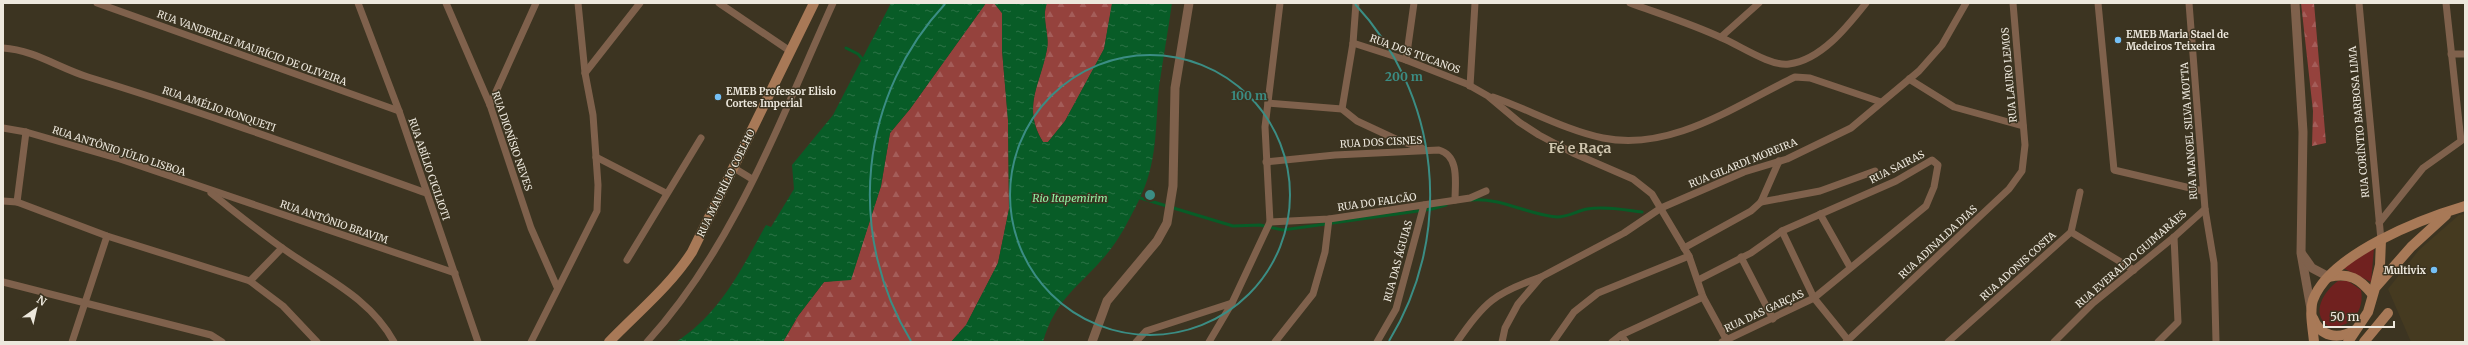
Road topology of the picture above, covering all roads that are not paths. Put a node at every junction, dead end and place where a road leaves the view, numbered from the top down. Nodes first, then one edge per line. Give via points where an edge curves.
1 (97, 3) edge
2 (358, 3) edge
3 (446, 3) edge
4 (536, 3) edge
5 (578, 3) edge
6 (640, 3) edge
7 (719, 3) edge
8 (814, 3) edge
9 (833, 3) edge
10 (1189, 3) edge
11 (1280, 3) edge
12 (1356, 3) edge
13 (1414, 3) edge
14 (1475, 3) edge
15 (1630, 3) edge
16 (1759, 3) edge
17 (1866, 3) edge
18 (1966, 3) edge
19 (2013, 3) edge
20 (2098, 3) edge
21 (2189, 3) edge
22 (2295, 3) edge
23 (2359, 3) edge
24 (2446, 3) edge
25 (1721, 37) junction
26 (1353, 43) junction
27 (3, 48) edge
28 (790, 51) junction
29 (2451, 54) junction
30 (2465, 54) edge
31 (1406, 60) junction
32 (585, 73) junction
33 (1909, 79) junction
34 (1470, 86) junction
35 (1488, 96) junction
36 (1881, 102) junction
37 (1268, 103) junction
38 (490, 105) junction
39 (1342, 109) junction
40 (400, 111) junction
41 (2023, 126) junction
42 (3, 128) edge
43 (26, 132) junction
44 (701, 138) dead end
45 (2463, 141) edge
46 (2025, 145) joint
47 (1426, 149) junction
48 (596, 157) junction
49 (1779, 161) junction
50 (1266, 162) junction
51 (734, 168) junction
52 (1875, 170) dead end
53 (752, 179) junction
54 (206, 190) junction
55 (1486, 191) dead end
56 (2203, 191) junction
57 (2080, 192) dead end
58 (426, 193) junction
59 (666, 193) junction
60 (1455, 200) junction
61 (3, 201) edge
62 (17, 202) junction
63 (1761, 202) junction
64 (1424, 205) junction
65 (2465, 206) edge
66 (1661, 208) junction
67 (2205, 209) junction
68 (2452, 210) junction
69 (1820, 214) junction
70 (1329, 219) junction
71 (1270, 222) junction
72 (2378, 223) junction
73 (1782, 231) junction
74 (2071, 232) junction
75 (107, 236) junction
76 (2174, 237) junction
77 (2380, 240) junction
78 (282, 248) junction
79 (1684, 248) junction
80 (2301, 253) junction
81 (1689, 256) junction
82 (1741, 257) junction
83 (627, 260) dead end
84 (1850, 267) junction
85 (2134, 270) junction
86 (455, 273) junction
87 (1541, 277) junction
88 (2329, 277) junction
89 (1698, 280) junction
90 (250, 281) junction
91 (3, 282) edge
92 (558, 287) junction
93 (2373, 291) junction
94 (1703, 297) junction
95 (1814, 298) junction
96 (1232, 303) junction
97 (86, 304) junction
98 (2311, 312) junction
99 (2388, 312) dead end
100 (1773, 319) junction
101 (2355, 330) junction
102 (1621, 335) junction
103 (1724, 340) edge
104 (1847, 341) edge
105 (72, 342) edge
106 (222, 342) edge
107 (317, 342) edge
108 (394, 342) edge
109 (478, 342) edge
110 (531, 342) edge
111 (609, 342) edge
112 (647, 342) edge
113 (1092, 342) edge
114 (1136, 342) edge
115 (1209, 342) edge
116 (1275, 342) edge
117 (1377, 342) edge
118 (1457, 342) edge
119 (1502, 342) edge
120 (1553, 342) edge
121 (1612, 342) edge
122 (1626, 342) edge
123 (1948, 342) edge
124 (2054, 342) edge
125 (2158, 342) edge
126 (2216, 342) edge
127 (2314, 342) edge
128 (2348, 342) edge
129 (2364, 342) edge

1 - 40 street, RUA VANDERLEI MAURÍCIO DE OLIVEIRA
2 - 40 street, RUA ABÍLIO CICILIOTI
3 - 38 street, RUA DIONÍSIO NEVES
4 - 38 street
5 - 32 street
6 - 32 street
7 - 28 street
8 - 28 main road, RUA MAURÍLIO COELHO
9 - 53 street
10 - 113 street via 1175,88 1173,186 1167,223 1157,241 1107,301
11 - 37 street
12 - 26 street
13 - 31 street
14 - 34 street
15 - 25 street
16 - 25 street
17 - 25 street via 1849,24 1811,58 1788,65 1773,62
18 - 33 street, RUA GILARDI MOREIRA via 1942,45
19 - 41 street, RUA LAURO LEMOS
20 - 56 street via 2114,170
21 - 56 street, RUA MANOEL SILVA MOTTA
22 - 80 street via 2303,132
23 - 72 street, RUA CORÍNTIO BARBOSA LIMA
24 - 29 street
26 - 31 street, RUA DOS TUCANOS
26 - 39 street
27 - 58 street, RUA AMÉLIO RONQUETI via 18,49 86,76 246,128
28 - 51 main road, RUA MAURÍLIO COELHO
29 - 30 street
29 - 45 street
31 - 34 street, RUA DOS TUCANOS
32 - 48 street via 593,115
33 - 36 street, RUA GILARDI MOREIRA
33 - 41 street via 1954,108
34 - 35 street, RUA DOS TUCANOS
35 - 36 street via 1562,126 1604,138 1637,140 1672,135 1795,76 1810,78
35 - 66 street via 1539,135 1633,179 1652,194
36 - 49 street, RUA GILARDI MOREIRA via 1851,128
37 - 39 street
37 - 50 street via 1265,127
38 - 92 street, RUA DIONÍSIO NEVES via 531,228
39 - 47 street via 1357,121 1400,141
40 - 58 street, RUA ABÍLIO CICILIOTI
41 - 46 street, RUA LAURO LEMOS
42 - 43 street, RUA ANTÔNIO JÚLIO LISBOA
43 - 54 street, RUA ANTÔNIO JÚLIO LISBOA via 120,159
43 - 62 street
44 - 59 street
45 - 72 street via 2423,168
46 - 104 street, RUA ADINALDA DIAS via 2022,171 2009,189
47 - 50 street, RUA DOS CISNES
47 - 60 street, RUA DOS CISNES via 1439,150 1449,156 1456,170
48 - 59 street
48 - 92 street via 597,211
49 - 63 street
49 - 66 street, RUA GILARDI MOREIRA via 1744,172
50 - 71 street
51 - 53 street
51 - 111 main road, RUA MAURÍLIO COELHO via 692,252 680,270
52 - 63 street via 1820,191
53 - 112 street via 734,217 693,287
54 - 78 street
54 - 86 street, RUA ANTÔNIO BRAVIM
55 - 60 street, RUA DO FALCÃO
56 - 67 street, RUA MANOEL SILVA MOTTA
57 - 74 street, RUA ADONIS COSTA
58 - 86 street, RUA ABÍLIO CICILIOTI
59 - 83 street
60 - 64 street, RUA DO FALCÃO
61 - 62 street
62 - 75 street
63 - 79 street via 1750,211
64 - 70 street, RUA DO FALCÃO
64 - 117 street, RUA DAS ÁGUIAS via 1396,309
65 - 68 main road
66 - 79 street
66 - 87 street, RUA GILARDI MOREIRA via 1624,233
67 - 76 street, RUA EVERALDO GUIMARÃES
67 - 126 street, RUA MANOEL SILVA MOTTA via 2214,263
68 - 77 main road
68 - 93 main road via 2411,247
69 - 73 street, RUA SAIRAS
69 - 84 street
69 - 84 street, RUA SAIRAS via 1896,182 1932,160 1938,165 1934,187 1926,206
70 - 71 street, RUA DO FALCÃO
70 - 116 street via 1325,252 1313,294
71 - 96 street
72 - 77 street, RUA CORÍNTIO BARBOSA LIMA
73 - 82 street, RUA SAIRAS
73 - 95 street
74 - 85 street
74 - 123 street, RUA ADONIS COSTA
75 - 90 street
75 - 97 street
76 - 85 street, RUA EVERALDO GUIMARÃES
76 - 125 street via 2178,322
77 - 88 main road via 2353,254
77 - 93 main road via 2380,265
78 - 90 street
78 - 108 street via 366,305 387,329
79 - 81 street
80 - 88 street via 2312,268
80 - 98 street
81 - 89 street
81 - 120 street via 1598,293 1574,312
82 - 89 street, RUA SAIRAS
82 - 100 street
84 - 95 street, RUA SAIRAS
85 - 124 street, RUA EVERALDO GUIMARÃES via 2093,303
86 - 109 street, RUA ABÍLIO CICILIOTI
87 - 118 street via 1493,297
87 - 119 street, RUA GILARDI MOREIRA via 1518,304 1504,328
88 - 93 main road via 2354,277
88 - 98 main road via 2317,291
89 - 94 street
90 - 107 street via 283,306
91 - 97 street
92 - 110 street
93 - 101 main road via 2368,312
94 - 102 street
94 - 103 street
95 - 100 street, RUA DAS GARÇAS
95 - 104 street
96 - 114 street via 1146,331
96 - 115 street
97 - 105 street
97 - 106 street via 211,335
98 - 101 main road via 2320,329 2331,336 2341,337
98 - 127 main road
99 - 129 main road
100 - 103 street, RUA DAS GARÇAS
101 - 128 main road
102 - 121 street
102 - 122 street

